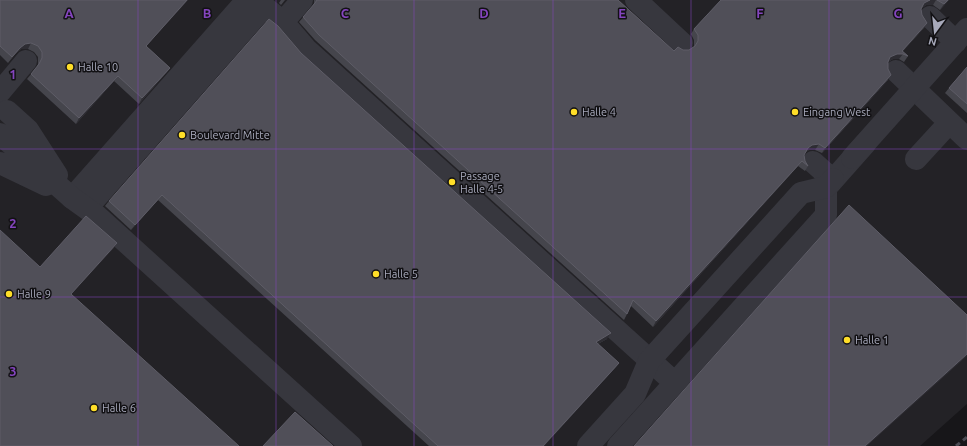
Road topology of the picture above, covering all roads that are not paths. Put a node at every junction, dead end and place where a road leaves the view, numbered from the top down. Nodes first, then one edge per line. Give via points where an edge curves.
1 (302, 0) edge
2 (636, 0) edge
3 (256, 2) edge
4 (929, 15) dead end
5 (283, 22) junction
6 (960, 38) edge
7 (682, 43) dead end
8 (26, 61) dead end
9 (896, 71) dead end
10 (915, 90) junction
11 (0, 92) edge
12 (0, 105) edge
13 (949, 123) junction
14 (28, 130) junction
15 (967, 139) edge
16 (3, 151) edge
17 (44, 155) junction
18 (916, 159) dead end
19 (813, 162) dead end
20 (829, 184) junction
21 (87, 209) junction
22 (649, 360) junction
23 (674, 383) junction
24 (628, 402) junction
25 (351, 446) edge
26 (588, 446) edge
27 (618, 446) edge

1 - 5 lane
2 - 7 lane
3 - 5 lane
3 - 21 lane
4 - 6 lane, bridge
5 - 22 lane via 306,49
6 - 10 lane
6 - 24 lane, bridge via 826,187 801,193 649,361
8 - 11 lane
9 - 10 lane
10 - 13 lane
10 - 20 lane
12 - 14 lane, bridge
12 - 17 lane via 28,130
13 - 15 lane
13 - 18 lane
14 - 16 lane
14 - 17 lane, bridge
16 - 21 lane, bridge
17 - 21 lane, bridge
19 - 20 lane
20 - 22 lane via 802,193
20 - 23 lane via 826,215
21 - 25 lane, bridge
22 - 23 lane
22 - 24 lane
23 - 27 lane
24 - 26 lane, bridge

